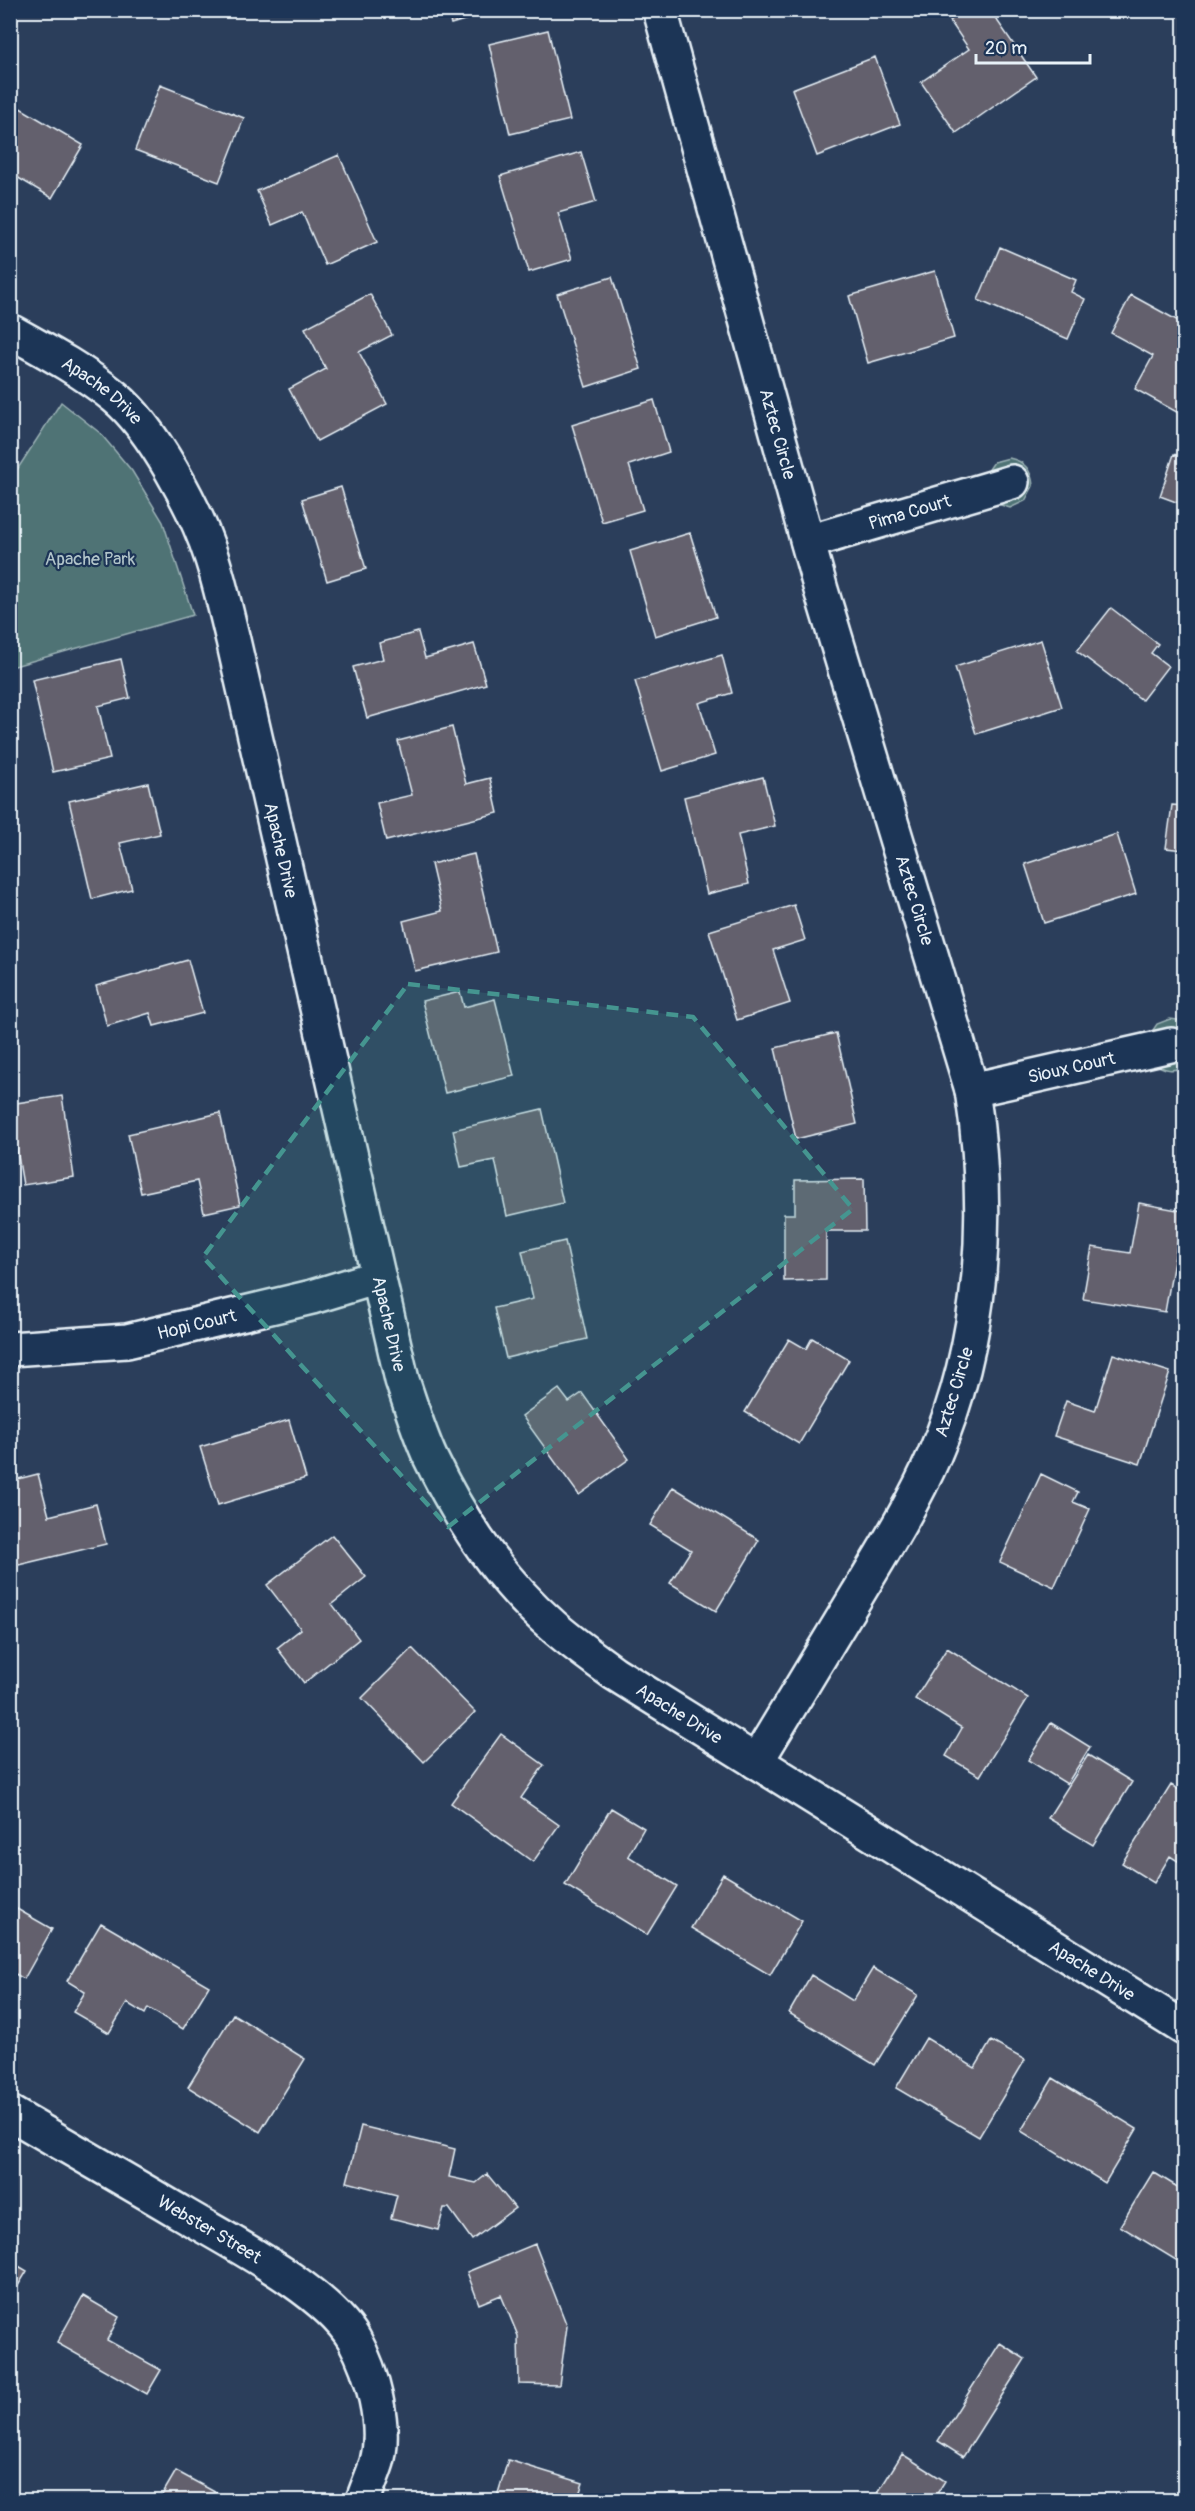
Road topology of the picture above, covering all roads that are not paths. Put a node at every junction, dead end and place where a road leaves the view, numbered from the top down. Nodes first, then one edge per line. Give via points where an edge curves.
1 (660, 10) edge
2 (10, 331) edge
3 (1012, 482) dead end
4 (808, 542) junction
5 (1171, 1045) dead end
6 (972, 1090) junction
7 (378, 1277) junction
8 (10, 1350) edge
9 (756, 1762) junction
10 (1185, 2028) edge
11 (10, 2113) edge
12 (363, 2500) edge

1 - 4 street, Aztec Circle
2 - 7 street, Apache Drive via 64,361 116,398 152,438 199,523 233,640
3 - 4 street, Pima Court
4 - 6 street, Aztec Circle
5 - 6 street, Sioux Court
6 - 9 street, Aztec Circle via 982,1183 981,1265 958,1390 934,1455 896,1530
7 - 8 street, Hopi Court via 312,1297 127,1341
7 - 9 street, Apache Drive via 402,1380 429,1455 455,1504 494,1562 553,1626 614,1673
9 - 10 street, Apache Drive
11 - 12 street, Webster Street via 240,2247 334,2313 354,2339 373,2382 379,2423 378,2460

